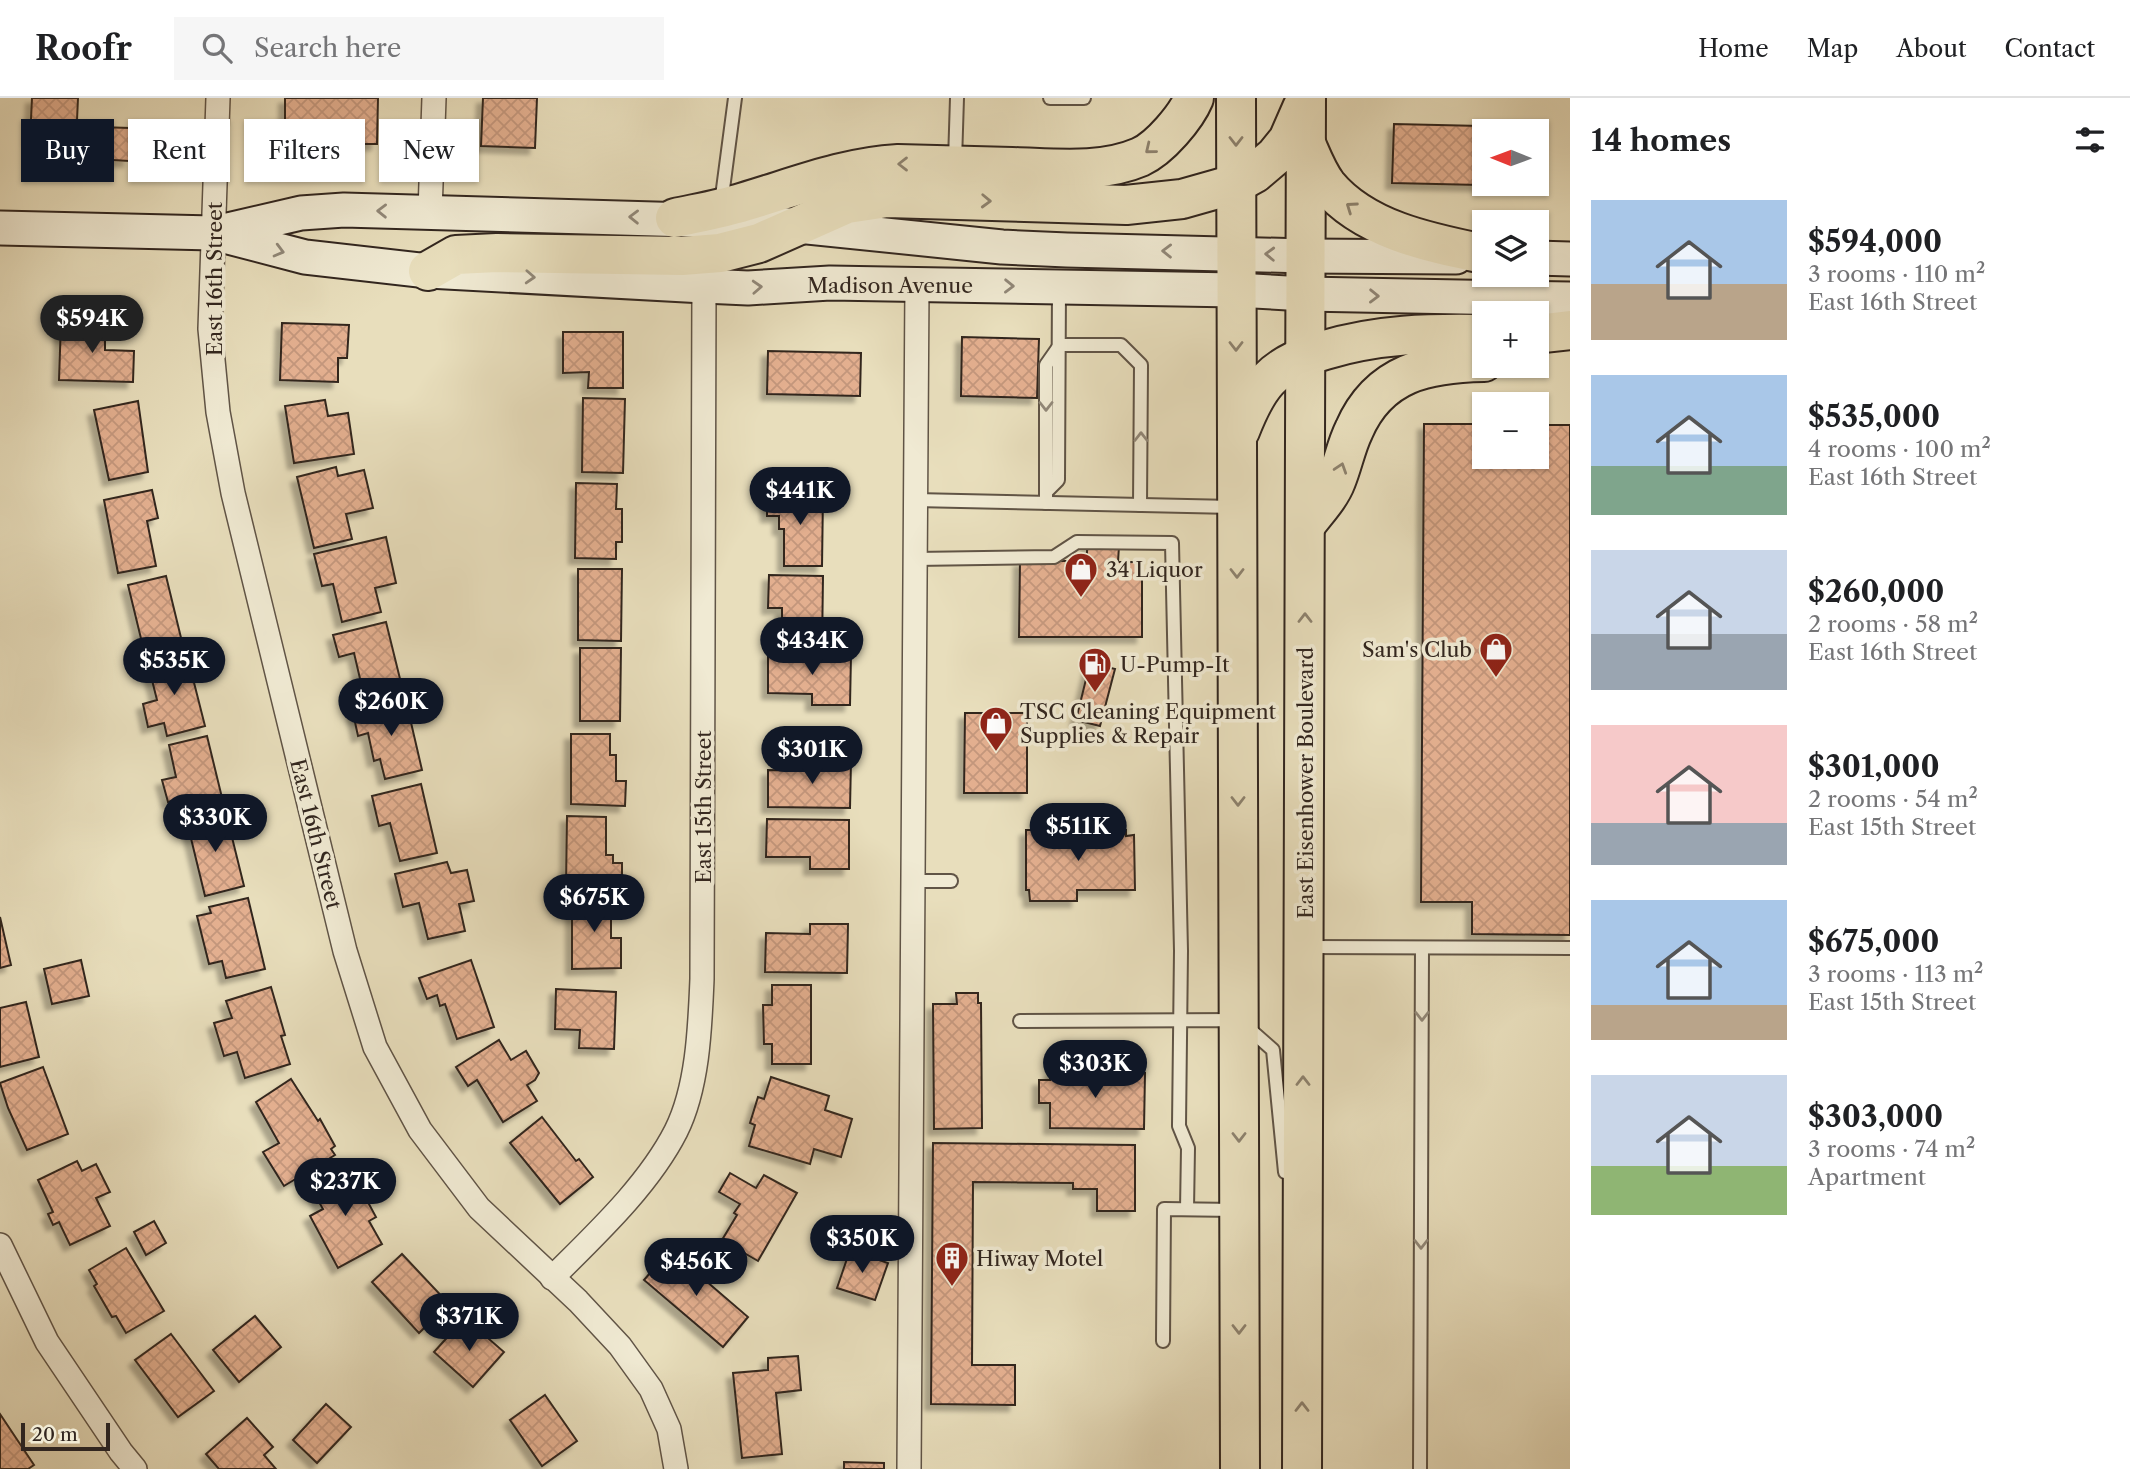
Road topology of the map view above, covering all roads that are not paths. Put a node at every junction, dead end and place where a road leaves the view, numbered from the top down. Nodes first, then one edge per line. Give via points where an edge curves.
1 (218, 98) edge
2 (434, 98) edge
3 (735, 98) edge
4 (957, 98) edge
5 (1050, 98) edge
6 (1084, 98) edge
7 (1194, 98) edge
8 (1236, 98) edge
9 (1305, 98) edge
10 (1306, 142) junction
11 (955, 165) junction
12 (1235, 184) junction
13 (720, 208) junction
14 (430, 212) junction
15 (675, 218) junction
16 (800, 225) junction
17 (0, 228) edge
18 (213, 233) junction
19 (1472, 252) edge
20 (1472, 255) edge
21 (1305, 256) junction
22 (1549, 258) edge
23 (1570, 259) edge
24 (428, 271) junction
25 (1235, 271) junction
26 (917, 285) junction
27 (704, 286) junction
28 (1059, 287) junction
29 (1305, 294) junction
30 (1570, 299) edge
31 (1570, 330) edge
32 (1549, 332) edge
33 (1472, 334) edge
34 (1060, 345) junction
35 (1570, 355) edge
36 (1306, 356) junction
37 (1549, 358) edge
38 (1472, 363) edge
39 (1236, 439) junction
40 (1046, 498) junction
41 (915, 500) junction
42 (1140, 506) junction
43 (1237, 507) junction
44 (1305, 526) junction
45 (915, 559) junction
46 (913, 881) junction
47 (951, 881) dead end
48 (1304, 947) junction
49 (1422, 948) junction
50 (1570, 948) edge
51 (1181, 1020) junction
52 (1239, 1020) junction
53 (1020, 1021) dead end
54 (1286, 1184) dead end
55 (1186, 1209) junction
56 (1238, 1210) junction
57 (1289, 1211) dead end
58 (0, 1245) edge
59 (552, 1278) junction
60 (1163, 1341) dead end
61 (1302, 1346) junction
62 (135, 1469) edge
63 (676, 1469) edge
64 (909, 1469) edge
65 (1240, 1469) edge
66 (1302, 1469) edge
67 (1420, 1469) edge

1 - 18 street, East 16th Street
2 - 14 street
3 - 13 lane
4 - 11 lane
5 - 6 lane
7 -> 11 highway via 1181,119 1143,156 1117,164 1062,168
8 -> 12 highway
9 - 10 highway, East Eisenhower Boulevard
9 - 12 highway via 1275,156
19 -> 10 highway via 1400,232 1358,212 1326,183
10 - 21 highway, East Eisenhower Boulevard
11 -> 13 highway via 873,166
16 -> 12 highway via 847,204 887,198 1126,205 1182,199
12 - 25 highway
13 - 15 highway
15 -> 14 main road, Madison Avenue
14 -> 18 main road, Madison Avenue via 301,213
15 - 16 main road, Madison Avenue
16 - 24 highway via 720,253 456,255
25 -> 16 main road, Madison Avenue
17 - 18 main road, Madison Avenue
18 -> 24 main road, Madison Avenue via 305,257
18 - 59 street, East 16th Street via 210,329 218,412 233,494 345,951 375,1047 420,1130 479,1208
20 - 21 main road, Madison Avenue
21 -> 25 main road, Madison Avenue
21 - 29 highway, East Eisenhower Boulevard
22 - 23 main road
24 -> 27 main road, Madison Avenue
25 - 28 main road, Madison Avenue
25 - 29 main road, Madison Avenue
25 -> 39 highway
27 -> 26 main road, Madison Avenue
26 -> 28 main road, Madison Avenue
26 - 41 street
27 - 59 street, East 15th Street via 699,1043 676,1130 651,1170
28 - 34 lane
29 -> 30 main road, Madison Avenue
29 - 36 highway, East Eisenhower Boulevard
31 - 32 highway
33 - 36 highway via 1377,337
34 -> 40 lane via 1046,365
42 -> 34 lane via 1141,365 1121,345
35 - 37 highway
36 - 39 highway via 1269,379
36 - 44 highway, East Eisenhower Boulevard
44 -> 38 highway via 1335,484 1354,429 1377,396 1419,368
39 - 43 highway
40 - 41 lane
40 - 42 lane
41 - 45 street
42 - 43 lane
43 -> 52 highway
48 -> 44 highway, East Eisenhower Boulevard
45 - 46 street
45 - 51 lane via 1054,557 1077,542 1172,543
46 - 47 lane
46 - 64 street
48 - 49 lane
61 -> 48 highway, East Eisenhower Boulevard
49 - 50 lane
49 -> 67 lane
51 - 52 lane
51 - 53 lane
51 - 55 lane via 1179,1126 1188,1148
52 - 54 lane via 1273,1049
52 -> 56 highway
55 - 56 lane
55 - 60 lane via 1164,1209
56 -> 65 highway
57 - 61 lane
58 - 62 street via 47,1342
59 - 63 street, East 16th Street via 620,1346 651,1388 669,1429
66 -> 61 highway, East Eisenhower Boulevard

